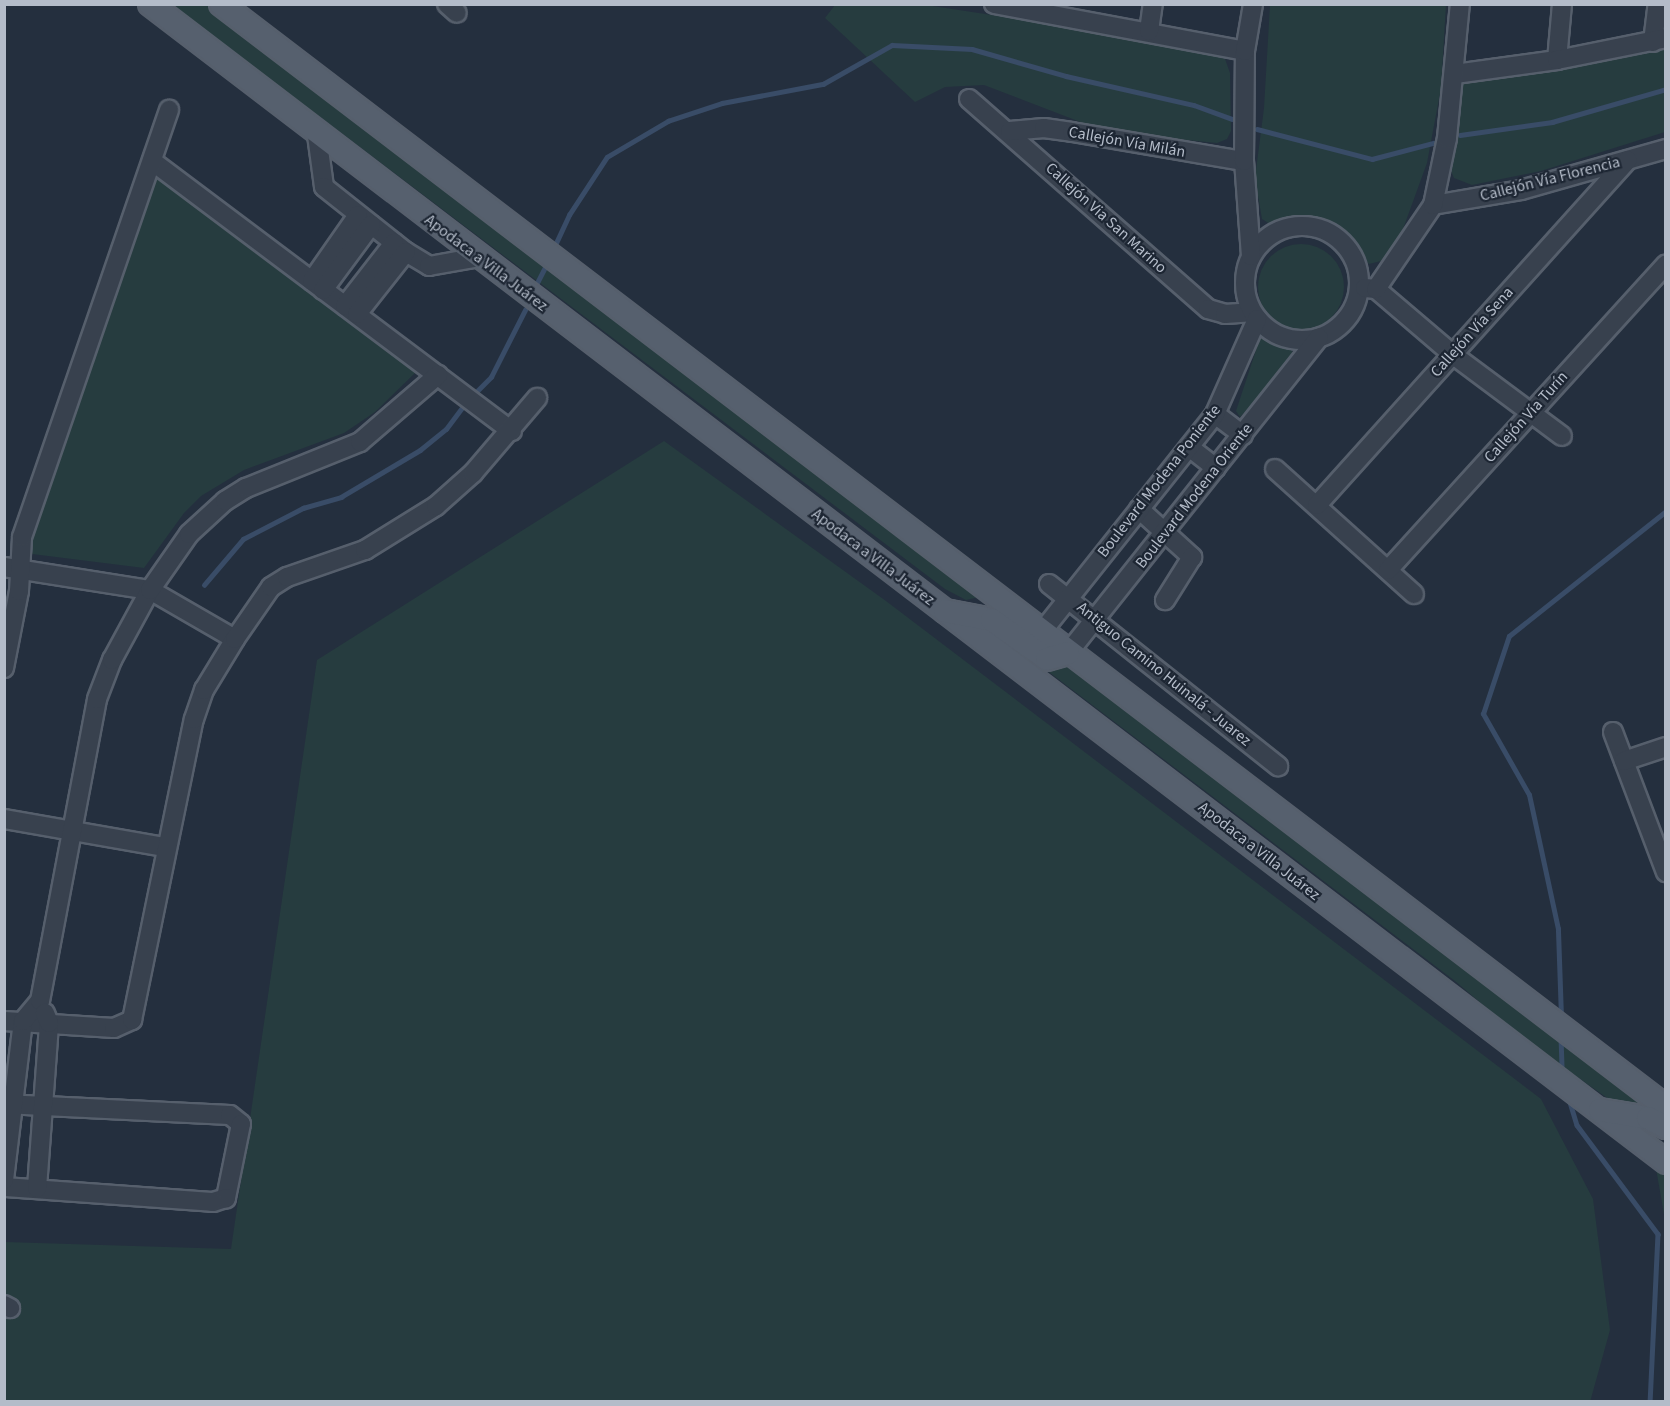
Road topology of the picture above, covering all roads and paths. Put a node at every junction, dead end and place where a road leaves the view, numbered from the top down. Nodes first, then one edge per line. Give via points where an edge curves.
1 (150, 4) edge
2 (221, 4) edge
3 (994, 4) edge
4 (1153, 4) edge
5 (1253, 4) edge
6 (1460, 4) edge
7 (1562, 4) edge
8 (1658, 4) edge
9 (1054, 10) edge
10 (1149, 31) junction
11 (1659, 40) edge
12 (1245, 51) junction
13 (1557, 60) junction
14 (1455, 74) junction
15 (969, 99) dead end
16 (169, 110) dead end
17 (1010, 131) junction
18 (317, 135) junction
19 (1665, 149) edge
20 (1628, 160) junction
21 (152, 161) junction
22 (1244, 161) junction
23 (1433, 205) junction
24 (365, 220) junction
25 (400, 247) junction
26 (1251, 256) junction
27 (480, 257) junction
28 (1665, 265) edge
29 (318, 285) junction
30 (1368, 288) junction
31 (351, 310) junction
32 (1254, 315) junction
33 (1319, 338) junction
34 (1452, 354) junction
35 (438, 375) junction
36 (537, 398) dead end
37 (1529, 413) junction
38 (1215, 414) junction
39 (512, 430) junction
40 (1242, 435) junction
41 (1562, 436) dead end
42 (1189, 447) junction
43 (1216, 468) junction
44 (1275, 469) dead end
45 (1317, 505) junction
46 (1139, 509) junction
47 (1166, 532) junction
48 (13, 568) edge
49 (1388, 570) junction
50 (1049, 584) dead end
51 (150, 590) junction
52 (1414, 594) dead end
53 (1068, 598) junction
54 (1165, 600) dead end
55 (944, 610) junction
56 (1096, 618) junction
57 (1041, 633) junction
58 (235, 639) junction
59 (1068, 653) junction
60 (4, 668) edge
61 (1613, 732) dead end
62 (1665, 747) edge
63 (1624, 761) junction
64 (1278, 766) dead end
65 (4, 819) edge
66 (71, 830) junction
67 (1659, 844) edge
68 (165, 847) junction
69 (1665, 872) edge
70 (40, 1001) junction
71 (14, 1021) edge
72 (49, 1023) junction
73 (8, 1104) edge
74 (44, 1107) junction
75 (1665, 1107) edge
76 (1596, 1109) junction
77 (1665, 1127) edge
78 (1665, 1162) edge
79 (4, 1180) edge
80 (4, 1187) edge
81 (38, 1188) junction

1 - 18 main road, Apodaca a Villa Juárez
2 - 57 main road
3 - 9 street
4 - 10 street
5 - 12 street
6 - 14 street
7 - 13 street
8 - 11 street
9 - 10 street
10 - 12 street
11 - 13 street
12 - 22 street
13 - 14 street
14 - 23 street
15 - 17 street, Callejón Via San Marino
16 - 21 street
17 - 22 street, Callejón Vía Milán via 1044,128
17 - 32 street, Callejón Via San Marino via 1208,309
18 - 24 street via 324,187
18 - 27 main road, Apodaca a Villa Juárez
19 - 20 street, Callejón Vía Florencia
20 - 23 street, Callejón Vía Florencia via 1521,190
20 - 34 street, Callejón Vía Sena
21 - 29 street
21 - 48 street
22 - 26 street
23 - 30 street
24 - 25 street
24 - 29 street
25 - 27 street via 429,266
25 - 31 street
26 - 30 street via 1263,240 1281,230 1300,225 1320,228 1338,238 1351,253
26 - 32 street via 1244,279
27 - 55 main road, Apodaca a Villa Juárez
28 - 37 street, Callejón Vía Turín
29 - 31 street
30 - 33 street via 1349,317 1336,330
30 - 34 street
31 - 35 street
32 - 33 street via 1281,337
32 - 38 street, Boulevard Modena Poniente
33 - 40 street, Boulevard Modena Oriente
34 - 37 street
34 - 45 street, Callejón Vía Sena
35 - 39 street
35 - 51 street via 360,442 246,488 225,501 189,534
36 - 39 street
37 - 41 street
37 - 49 street, Callejón Vía Turín
38 - 40 street
38 - 42 street, Boulevard Modena Poniente
39 - 58 street via 436,506 365,550 297,570 271,587
40 - 43 street, Boulevard Modena Oriente
42 - 43 street
42 - 46 street, Boulevard Modena Poniente
43 - 47 street, Boulevard Modena Oriente
44 - 45 street
45 - 49 street
46 - 47 street
46 - 53 street, Boulevard Modena Poniente
47 - 54 street via 1187,550 1192,560
47 - 56 street, Boulevard Modena Oriente
48 - 51 street
48 - 60 street
49 - 52 street
50 - 53 street, Antiguo Camino Huinalá - Juarez
51 - 58 street
51 - 66 street via 112,660 97,699
53 - 56 street, Antiguo Camino Huinalá - Juarez
53 - 57 street, Boulevard Modena Poniente
55 - 59 main road via 992,620 1047,659
55 - 76 main road, Apodaca a Villa Juárez
56 - 59 street, Boulevard Modena Oriente
56 - 64 street, Antiguo Camino Huinalá - Juarez
57 - 59 main road
58 - 68 street via 204,690 194,719
59 - 75 main road
61 - 63 street
62 - 63 street
63 - 67 street
65 - 66 street
66 - 68 street
66 - 70 street
67 - 69 street
68 - 72 street via 132,1020 114,1028
70 - 71 street
70 - 72 street
71 - 72 street
71 - 73 street
72 - 74 street
73 - 74 street
73 - 79 street
74 - 81 street
74 - 81 street via 230,1115 241,1124 225,1198 213,1202
76 - 77 main road via 1648,1118
76 - 78 main road, Apodaca a Villa Juárez
80 - 81 street

